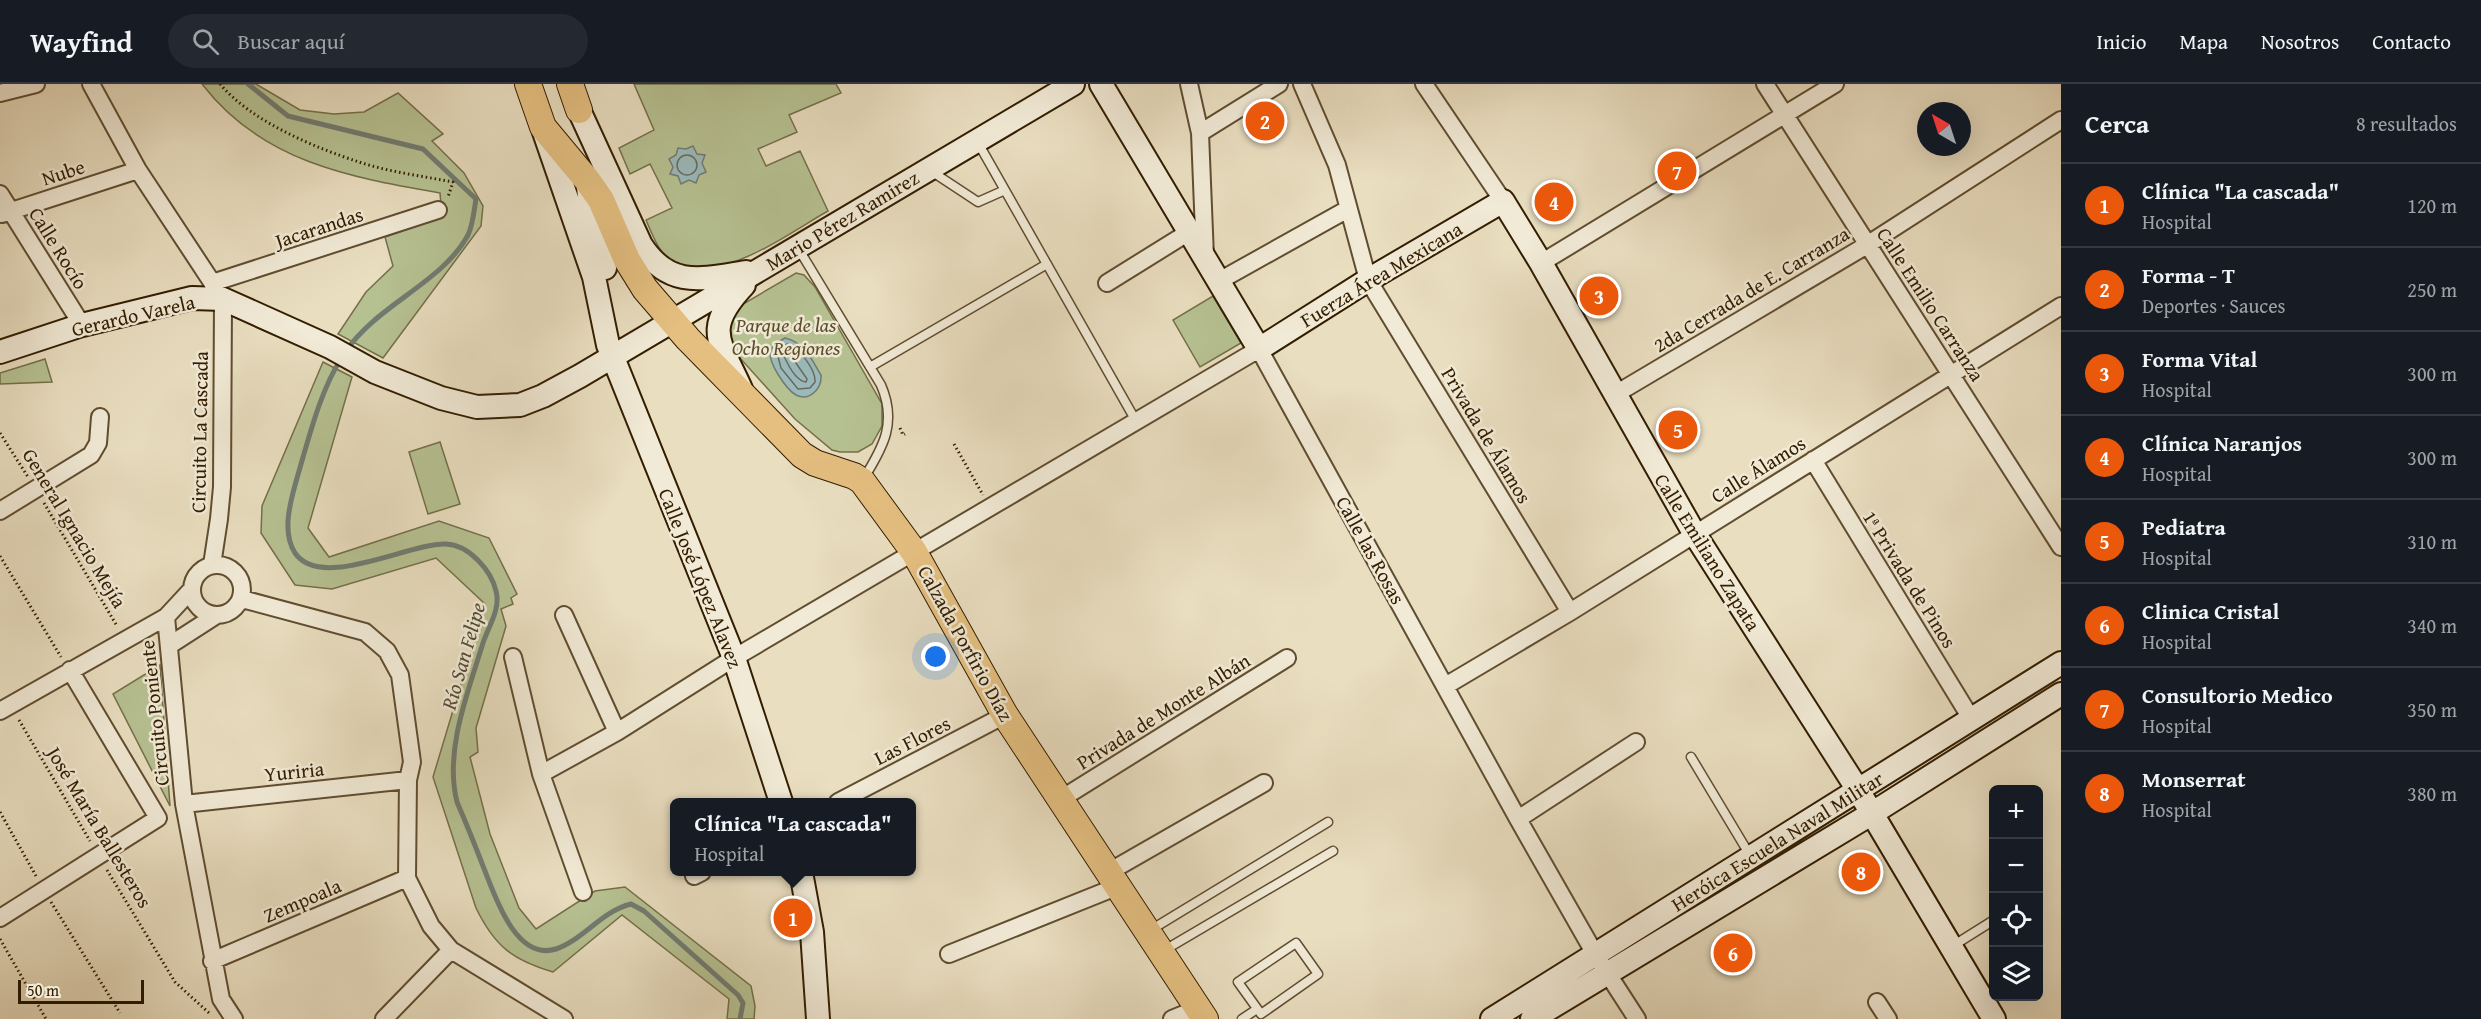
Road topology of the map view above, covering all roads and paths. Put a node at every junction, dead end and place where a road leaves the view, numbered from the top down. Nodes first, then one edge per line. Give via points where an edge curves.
1 (36, 84) edge
2 (91, 84) edge
3 (220, 84) edge
4 (528, 84) edge
5 (570, 84) edge
6 (1072, 84) edge
7 (1101, 84) edge
8 (1189, 84) edge
9 (1280, 84) edge
10 (1302, 84) edge
11 (1765, 84) edge
12 (1835, 84) edge
13 (1431, 86) edge
14 (0, 93) edge
15 (579, 110) junction
16 (1785, 114) junction
17 (2061, 120) edge
18 (543, 127) junction
19 (1200, 133) junction
20 (977, 141) junction
21 (138, 170) junction
22 (928, 170) junction
23 (587, 180) junction
24 (1005, 190) junction
25 (0, 194) edge
26 (1503, 201) junction
27 (1348, 209) junction
28 (438, 210) joint
29 (5, 213) edge
30 (1189, 232) junction
31 (1867, 245) junction
32 (797, 247) junction
33 (1205, 258) junction
34 (1541, 263) junction
35 (1047, 264) junction
36 (757, 271) junction
37 (1368, 280) junction
38 (1219, 281) junction
39 (1107, 283) dead end
40 (218, 291) junction
41 (2061, 306) edge
42 (671, 322) junction
43 (82, 325) junction
44 (1259, 349) junction
45 (0, 352) edge
46 (612, 357) junction
47 (870, 368) junction
48 (1951, 374) junction
49 (1614, 395) junction
50 (744, 397) junction
51 (100, 417) dead end
52 (1137, 422) junction
53 (0, 433) edge
54 (954, 444) dead end
55 (1813, 460) junction
56 (862, 481) junction
57 (36, 490) junction
58 (990, 508) junction
59 (0, 511) edge
60 (1694, 533) junction
61 (2061, 547) edge
62 (914, 552) junction
63 (0, 556) edge
64 (212, 565) junction
65 (191, 590) junction
66 (242, 599) junction
67 (1570, 612) junction
68 (564, 615) dead end
69 (215, 616) junction
70 (166, 617) junction
71 (125, 639) junction
72 (170, 645) junction
73 (513, 657) dead end
74 (734, 658) junction
75 (1287, 658) dead end
76 (2061, 663) edge
77 (70, 670) junction
78 (1447, 685) junction
79 (2061, 694) edge
80 (5, 708) edge
81 (1005, 715) junction
82 (1972, 720) junction
83 (617, 732) junction
84 (1636, 742) dead end
85 (1691, 757) dead end
86 (541, 774) junction
87 (408, 780) junction
88 (1264, 783) dead end
89 (1858, 790) junction
90 (780, 798) edge
91 (846, 798) edge
92 (1061, 800) junction
93 (184, 804) junction
94 (0, 812) edge
95 (1871, 814) junction
96 (1518, 819) junction
97 (1328, 822) dead end
98 (1334, 851) dead end
99 (98, 856) junction
100 (1751, 857) junction
101 (802, 876) edge
102 (408, 878) junction
103 (1112, 880) junction
104 (44, 890) junction
105 (583, 892) dead end
106 (0, 918) edge
107 (1989, 923) edge
108 (0, 939) edge
109 (1154, 943) junction
110 (1951, 947) junction
111 (451, 950) junction
112 (949, 954) dead end
113 (212, 961) junction
114 (1601, 963) junction
115 (1876, 1002) dead end
116 (1257, 1009) junction
117 (120, 1012) dead end
118 (1202, 1013) edge
119 (214, 1018) edge
120 (46, 1019) edge
121 (234, 1019) edge
122 (384, 1019) edge
123 (564, 1019) edge
124 (818, 1019) edge
125 (1172, 1019) edge
126 (1242, 1019) edge
127 (1492, 1019) edge
128 (1532, 1019) edge
129 (1637, 1019) edge
130 (1888, 1019) edge
131 (1995, 1019) edge

1 - 14 street
2 - 21 street
3 - 28 path via 232,99 271,124 317,146 360,163 453,182 447,201
4 - 18 main road
5 - 15 main road
6 - 20 main road, Mario Pérez Ramirez
7 - 30 main road, Calle las Rosas
8 - 19 street
9 - 19 street
10 - 27 street, Privada de Álamos via 1337,165
11 - 16 street, Calle Emilio Carranza
12 - 16 street
13 - 26 street, Calle Emiliano Zapata
15 - 23 main road
15 - 36 main road via 641,245 654,263 669,273 695,279
16 - 31 street, Calle Emilio Carranza
16 - 34 street
17 - 31 street, 2da Cerrada de E. Carranza
18 - 23 main road
18 - 46 main road, Calle José López Alavez via 594,277
19 - 33 street
20 - 22 main road, Mario Pérez Ramirez
20 - 24 lane
21 - 29 street, Nube
21 - 40 street
22 - 24 lane via 978,202
22 - 32 main road, Mario Pérez Ramirez
23 - 42 main road via 601,200 635,275
23 - 46 main road via 618,326
24 - 35 lane
25 - 29 street, Calle Rocío
26 - 34 main road, Calle Emiliano Zapata
26 - 37 main road, Fuerza Área Mexicana
27 - 37 street, Privada de Álamos
27 - 38 street
28 - 40 street, Jacarandas
29 - 43 street, Calle Rocío
30 - 33 main road, Calle las Rosas
30 - 39 street
31 - 48 street, Calle Emilio Carranza
31 - 49 street, 2da Cerrada de E. Carranza
32 - 36 main road, Mario Pérez Ramirez
32 - 47 lane
33 - 38 main road, Calle las Rosas
34 - 49 main road, Calle Emiliano Zapata
35 - 47 lane
35 - 52 lane
36 - 42 main road, Mario Pérez Ramirez
36 - 50 main road via 725,307 718,325 718,339
37 - 44 main road, Fuerza Área Mexicana
37 - 67 street, Privada de Álamos
38 - 44 main road, Calle las Rosas
40 - 43 main road, Gerardo Varela
40 - 46 main road, Gerardo Varela via 375,372 441,398 477,407 520,405
40 - 64 street, Circuito La Cascada via 222,487
41 - 48 street, Calle Álamos
42 - 46 main road, Mario Pérez Ramirez
42 - 50 main road
43 - 45 main road, Gerardo Varela
44 - 52 street
44 - 78 street, Calle las Rosas
46 - 74 main road, Calle José López Alavez
47 - 56 lane via 885,396 889,420 887,433
48 - 55 street, Calle Álamos
48 - 61 street, Calle Emilio Carranza
49 - 60 main road, Calle Emiliano Zapata
50 - 56 main road via 810,460
51 - 57 street via 98,443 91,455
52 - 58 street
53 - 57 path, General Ignacio Mejía
54 - 58 path
55 - 60 street, Calle Álamos
55 - 82 street, 1ª Privada de Pinos
56 - 62 main road, Calzada Porfirio Díaz
57 - 59 street
57 - 71 path, General Ignacio Mejía
58 - 62 street
60 - 67 street, Calle Álamos
60 - 89 main road, Calle Emiliano Zapata
62 - 74 street
62 - 81 main road, Calzada Porfirio Díaz
63 - 77 path
64 - 65 street via 195,578
64 - 66 street via 223,565 240,577
65 - 69 street via 194,603
65 - 70 street
66 - 69 street via 228,614
66 - 87 street via 365,632 387,651 400,675 405,704 411,762
67 - 78 street, Calle Álamos
68 - 83 street
69 - 72 street
70 - 71 street
70 - 72 street, Circuito Poniente
71 - 77 street
72 - 93 street, Circuito Poniente
73 - 86 street
74 - 83 street
74 - 90 main road, Calle José López Alavez
75 - 92 street, Privada de Monte Albán
76 - 82 main road, Heróica Escuela Naval Militar
77 - 80 street
77 - 99 street via 158,818
78 - 96 street, Calle las Rosas
79 - 95 main road, Heróica Escuela Naval Militar
80 - 99 path, José María Ballesteros
81 - 91 street, Las Flores
81 - 92 main road, Calzada Porfirio Díaz
82 - 89 main road, Heróica Escuela Naval Militar
83 - 86 street
84 - 96 street
85 - 100 lane
86 - 105 street
87 - 93 street, Yuriria
87 - 102 street
88 - 103 street
89 - 95 main road, Calle Emiliano Zapata
89 - 100 main road, Heróica Escuela Naval Militar
92 - 103 main road, Calzada Porfirio Díaz
93 - 113 street, Circuito Poniente
94 - 104 path
95 - 110 main road, Calle Emiliano Zapata
95 - 114 main road, Heróica Escuela Naval Militar
96 - 114 street, Calle las Rosas
97 - 109 lane
98 - 109 lane
99 - 104 street
99 - 119 path, José María Ballesteros via 176,982
100 - 114 main road, Heróica Escuela Naval Militar
101 - 124 main road via 812,932
102 - 111 street via 431,926
102 - 113 street, Zempoala
103 - 109 main road, Calzada Porfirio Díaz
103 - 112 street
104 - 106 street
104 - 117 path
107 - 110 lane
108 - 120 path
109 - 118 main road, Calzada Porfirio Díaz
110 - 131 main road, Calle Emiliano Zapata
111 - 122 street
111 - 123 street
113 - 121 street, Circuito Poniente via 221,999
114 - 127 main road, Heróica Escuela Naval Militar
114 - 128 main road, Heróica Escuela Naval Militar
114 - 129 street, Calle las Rosas
115 - 130 street
116 - 116 lane via 1238,982 1296,943 1318,974 1261,1014
116 - 126 lane
118 - 125 street

